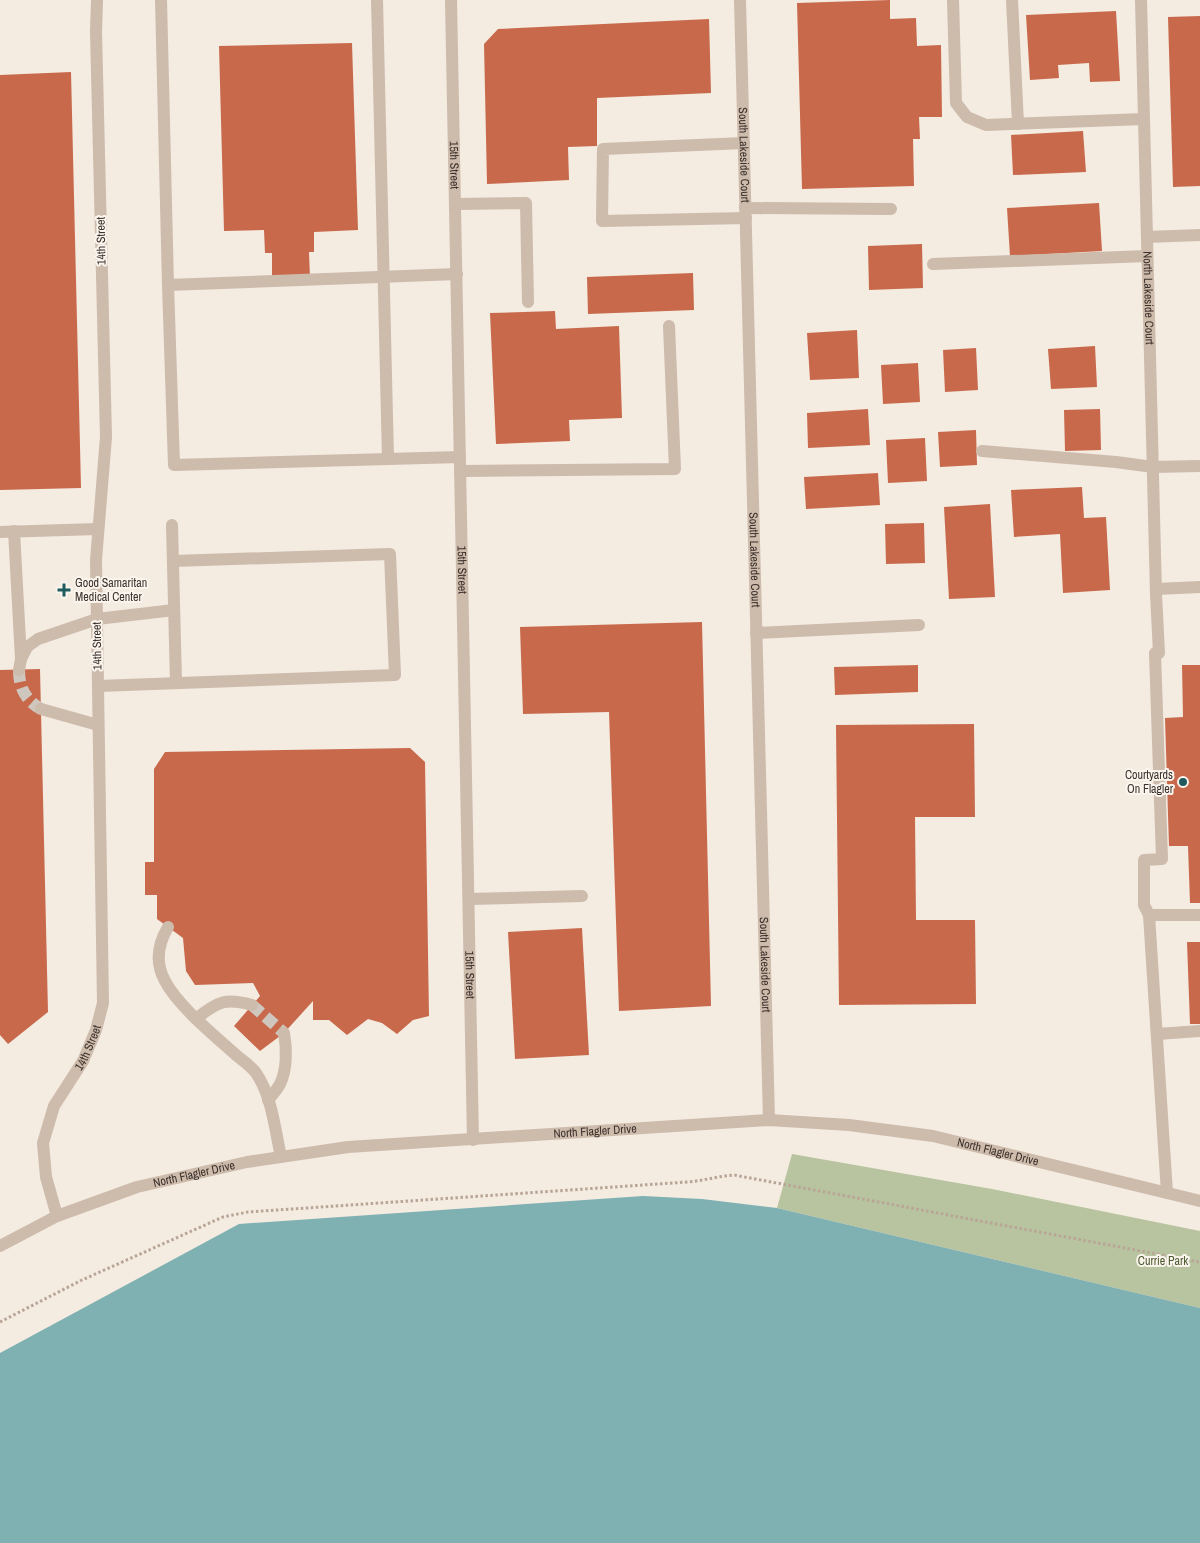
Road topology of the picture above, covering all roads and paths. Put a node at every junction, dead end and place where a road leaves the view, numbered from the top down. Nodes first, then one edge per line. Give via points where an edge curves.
1 (97, 0) edge
2 (161, 0) edge
3 (377, 0) edge
4 (451, 0) edge
5 (740, 0) edge
6 (953, 0) edge
7 (1012, 0) edge
8 (1141, 0) edge
9 (1144, 119) junction
10 (1018, 124) junction
11 (744, 143) junction
12 (456, 204) junction
13 (891, 209) dead end
14 (746, 213) junction
15 (1200, 235) edge
16 (1147, 237) junction
17 (1147, 256) junction
18 (933, 264) dead end
19 (457, 274) junction
20 (384, 276) junction
21 (168, 284) junction
22 (528, 302) dead end
23 (669, 326) dead end
24 (982, 451) dead end
25 (460, 457) junction
26 (388, 459) junction
27 (1200, 466) edge
28 (1153, 467) junction
29 (461, 471) junction
30 (172, 525) dead end
31 (98, 529) junction
32 (14, 531) junction
33 (0, 532) edge
34 (173, 561) junction
35 (1200, 587) edge
36 (1156, 591) junction
37 (174, 610) junction
38 (97, 619) junction
39 (919, 625) dead end
40 (756, 633) junction
41 (176, 682) junction
42 (98, 686) junction
43 (41, 709) tunnel mouth
44 (98, 724) junction
45 (582, 896) dead end
46 (469, 899) junction
47 (1149, 915) junction
48 (1200, 915) edge
49 (168, 927) dead end
50 (252, 1005) tunnel mouth
51 (197, 1018) junction
52 (1200, 1031) edge
53 (284, 1033) tunnel mouth
54 (1157, 1034) junction
55 (268, 1100) junction
56 (768, 1120) junction
57 (474, 1140) junction
58 (281, 1157) junction
59 (1167, 1193) junction
60 (1200, 1201) edge
61 (57, 1216) junction
62 (0, 1246) edge
63 (1200, 1262) edge
64 (0, 1322) edge

1 - 31 street, 14th Street via 106,437
2 - 21 street
3 - 20 street
4 - 12 street, 15th Street
5 - 11 street, South Lakeside Court
6 - 10 street via 956,103 967,117 986,125
7 - 10 street
8 - 9 street, North Lakeside Court
9 - 10 street
9 - 16 street, North Lakeside Court
11 - 14 street, South Lakeside Court
11 - 14 street via 603,148 602,221
12 - 19 street, 15th Street
12 - 22 street via 526,203
13 - 14 street
14 - 40 street, South Lakeside Court
15 - 16 street
16 - 17 street, North Lakeside Court
17 - 18 street
17 - 28 street, North Lakeside Court
19 - 20 street
19 - 25 street, 15th Street
20 - 21 street
20 - 26 street
21 - 26 street via 174,465
23 - 29 street via 675,469
24 - 28 street
25 - 26 street
25 - 29 street, 15th Street
27 - 28 street
28 - 36 street, North Lakeside Court
29 - 46 street, 15th Street
30 - 34 street
31 - 32 street
31 - 38 street, 14th Street
32 - 33 street
32 - 38 street via 20,664 27,648 38,639
34 - 37 street
34 - 41 street via 390,554 395,675
35 - 36 street
36 - 47 street, North Lakeside Court via 1162,859 1144,860 1144,905
37 - 38 street
37 - 41 street
38 - 42 street, 14th Street
39 - 40 street
40 - 56 street, South Lakeside Court
41 - 42 street
42 - 44 street, 14th Street
43 - 44 street
44 - 61 street, 14th Street via 103,1003 83,1061 54,1106 43,1143 46,1177
45 - 46 street
46 - 57 street, 15th Street
47 - 48 street
47 - 54 street
49 - 51 street via 158,949 159,964 165,981
50 - 51 street via 224,1001
51 - 55 street via 255,1072
52 - 54 street
53 - 55 street via 284,1071 280,1085
54 - 59 street
55 - 58 street
56 - 57 street, North Flagler Drive
56 - 59 street, North Flagler Drive via 849,1125 934,1136
57 - 58 street, North Flagler Drive via 348,1147
58 - 61 street, North Flagler Drive via 137,1187
59 - 60 street, North Flagler Drive
61 - 62 street, North Flagler Drive
63 - 64 path via 734,1175 704,1181 248,1212 224,1217 82,1280

